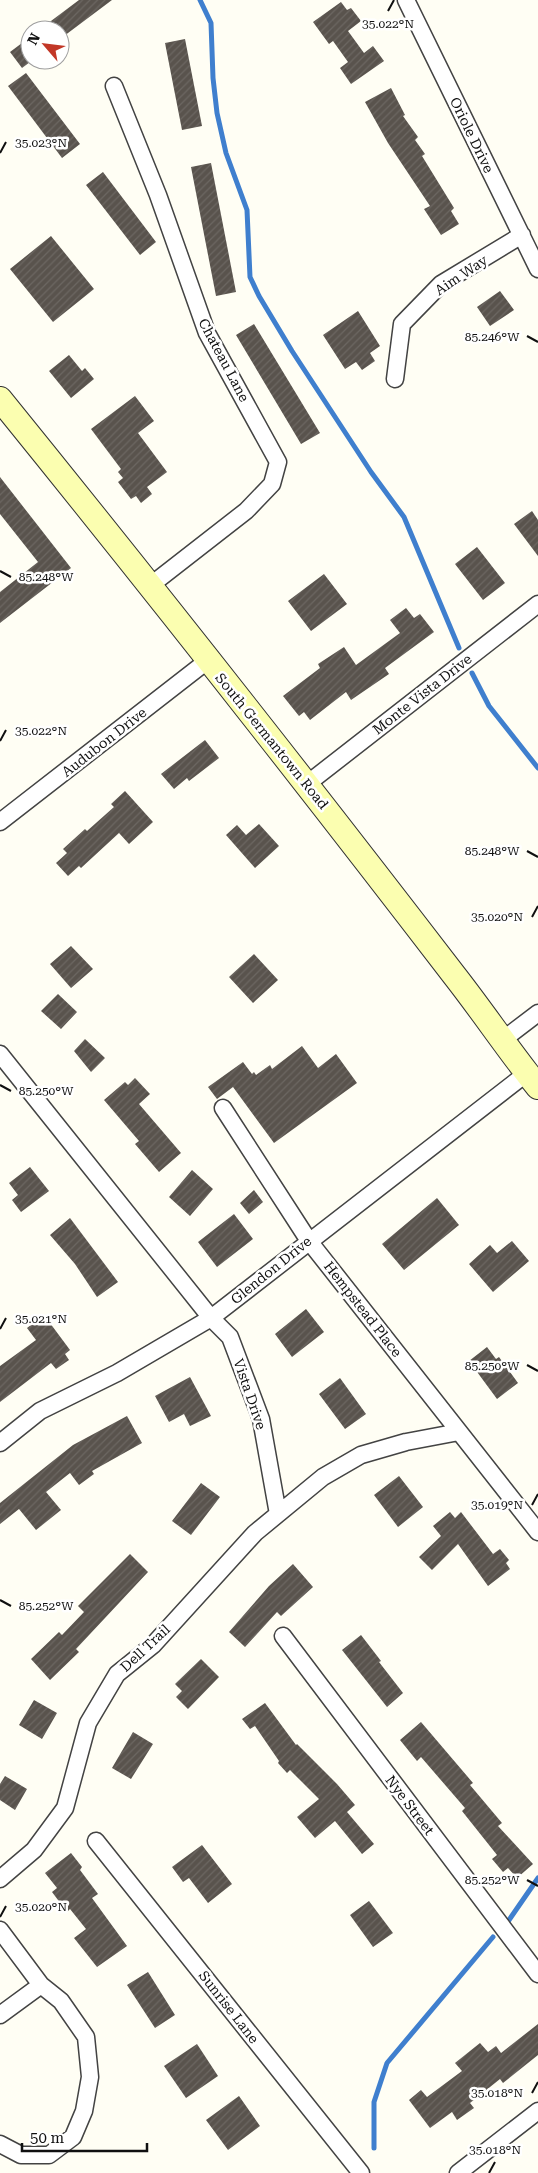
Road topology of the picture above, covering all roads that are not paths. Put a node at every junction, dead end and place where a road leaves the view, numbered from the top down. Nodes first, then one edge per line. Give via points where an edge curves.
1 (406, 0) edge
2 (114, 86) dead end
3 (522, 235) junction
4 (538, 270) edge
5 (395, 379) dead end
6 (0, 399) edge
7 (152, 585) junction
8 (538, 604) edge
9 (207, 661) junction
10 (307, 784) junction
11 (0, 822) edge
12 (538, 1014) edge
13 (504, 1039) junction
14 (0, 1054) edge
15 (532, 1080) edge
16 (223, 1108) dead end
17 (309, 1240) junction
18 (211, 1318) junction
19 (459, 1432) junction
20 (0, 1443) edge
21 (278, 1514) junction
22 (538, 1532) edge
23 (283, 1636) dead end
24 (96, 1841) dead end
25 (0, 1879) edge
26 (0, 1930) edge
27 (538, 1974) edge
28 (41, 1985) junction
29 (0, 2015) edge
30 (538, 2110) edge
31 (0, 2144) edge
32 (360, 2173) edge
33 (458, 2173) edge

1 - 3 street, Oriole Drive
2 - 7 street, Chateau Lane via 158,195 207,333 278,462 272,484 246,511
3 - 4 street, Oriole Drive
3 - 5 street, Aim Way via 441,284 402,324
6 - 7 main road, South Germantown Road
7 - 9 main road, South Germantown Road
8 - 10 street, Monte Vista Drive
9 - 10 main road, South Germantown Road
9 - 11 street, Audubon Drive
10 - 13 main road, South Germantown Road
12 - 13 street
13 - 15 main road, South Germantown Road
14 - 18 street, Vista Drive
15 - 17 street, Glendon Drive
16 - 17 street, Hempstead Place
17 - 18 street, Glendon Drive
17 - 19 street, Hempstead Place
18 - 20 street, Glendon Drive via 117,1373 40,1411
18 - 21 street, Vista Drive via 230,1337 261,1418
19 - 21 street via 361,1455 323,1478
19 - 22 street
21 - 25 street, Dell Trail via 255,1534 153,1645 117,1674 88,1723 64,1808 34,1850
23 - 27 street, Nye Street
24 - 32 street, Sunrise Lane
26 - 28 street
28 - 29 street
28 - 31 street via 61,2002 86,2037 90,2077 84,2111 73,2137 49,2155 21,2155
30 - 33 street

